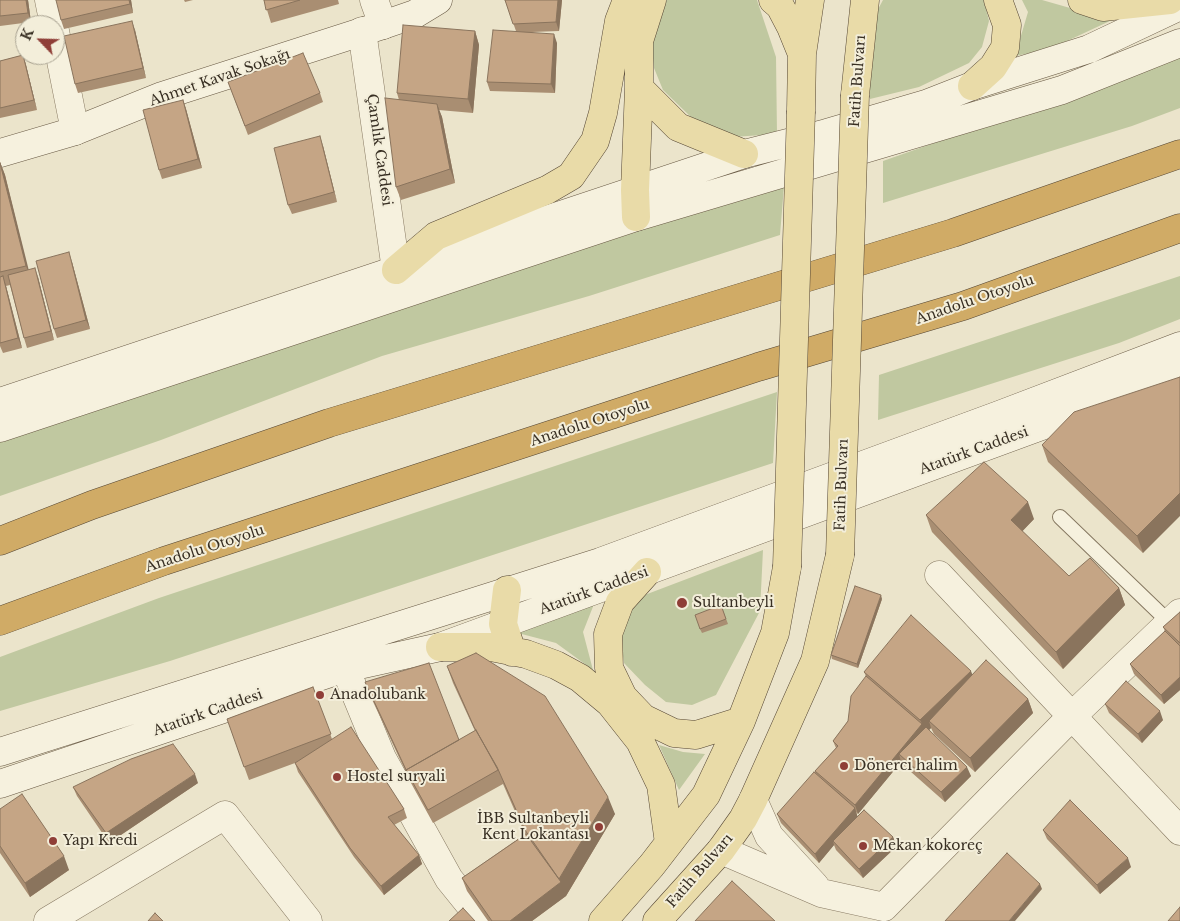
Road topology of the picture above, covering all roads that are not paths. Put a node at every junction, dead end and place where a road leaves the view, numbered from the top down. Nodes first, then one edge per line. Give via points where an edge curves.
1 (49, 0) edge
2 (374, 0) edge
3 (438, 0) edge
4 (628, 0) edge
5 (652, 0) edge
6 (773, 0) edge
7 (810, 0) edge
8 (998, 0) edge
9 (1082, 0) edge
10 (1170, 0) edge
11 (865, 2) edge
12 (1180, 6) edge
13 (52, 15) edge
14 (373, 28) junction
15 (1180, 43) edge
16 (802, 54) junction
17 (62, 65) edge
18 (972, 86) junction
19 (640, 88) junction
20 (75, 131) junction
21 (0, 153) edge
22 (744, 154) junction
23 (1180, 154) edge
24 (635, 203) junction
25 (1180, 228) edge
26 (396, 270) junction
27 (1180, 346) edge
28 (1180, 375) edge
29 (0, 402) edge
30 (0, 428) edge
31 (1060, 517) dead end
32 (0, 541) edge
33 (647, 572) junction
34 (939, 575) dead end
35 (507, 590) junction
36 (1175, 618) edge
37 (0, 621) edge
38 (503, 624) junction
39 (440, 647) junction
40 (512, 652) junction
41 (345, 668) junction
42 (1073, 716) junction
43 (741, 721) junction
44 (0, 752) edge
45 (0, 784) edge
46 (753, 800) junction
47 (1180, 831) edge
48 (669, 843) junction
49 (721, 850) junction
50 (821, 893) junction
51 (48, 921) edge
52 (308, 921) edge
53 (483, 921) edge
54 (603, 921) edge
55 (657, 921) edge

1 - 13 street
2 - 14 street, Çamlık Caddesi
3 - 14 street, Ahmet Kavak Sokağı via 415,14
4 - 26 main road via 620,21 595,142 571,176 547,190 436,236
5 - 19 main road via 639,41
6 - 16 main road via 780,6
7 - 16 main road
8 - 18 main road via 1007,25 1005,48 994,67
9 - 10 main road via 1103,7
11 - 46 main road, Fatih Bulvarı, bridge via 855,95 840,555 815,661
12 - 18 street via 1089,49
14 - 20 street, Ahmet Kavak Sokağı via 162,96
14 - 26 street, Çamlık Caddesi
15 - 24 street via 1062,90
16 - 43 main road, bridge via 787,567 775,633
17 - 20 street
18 - 22 street via 908,109
19 - 22 main road via 678,127
19 - 24 main road
20 - 21 street, Ahmet Kavak Sokağı
22 - 24 street
23 - 32 highway via 953,233 329,423 92,505
24 - 26 street
24 - 30 street
25 - 37 highway, Anadolu Otoyolu via 963,306 758,367 164,561
26 - 29 street
27 - 35 street, Atatürk Caddesi via 618,555
28 - 33 street, Atatürk Caddesi
31 - 36 lane
33 - 38 street, Atatürk Caddesi
33 - 43 main road via 620,602 608,634 609,668 624,697 643,718 674,733 696,735
34 - 42 street
35 - 38 main road
35 - 44 street, Atatürk Caddesi
36 - 42 street
38 - 39 street, Atatürk Caddesi
38 - 40 main road
39 - 40 main road via 491,648
39 - 41 street, Atatürk Caddesi
40 - 48 main road via 556,665 580,678 610,703 640,741 661,785
41 - 45 street, Atatürk Caddesi
41 - 53 street via 382,758 449,879
42 - 47 street
42 - 50 street via 884,907
43 - 48 main road via 706,795
46 - 49 main road, Fatih Bulvarı
46 - 50 street via 769,836
48 - 54 main road
49 - 50 street
49 - 55 main road, Fatih Bulvarı
51 - 52 street via 225,815

